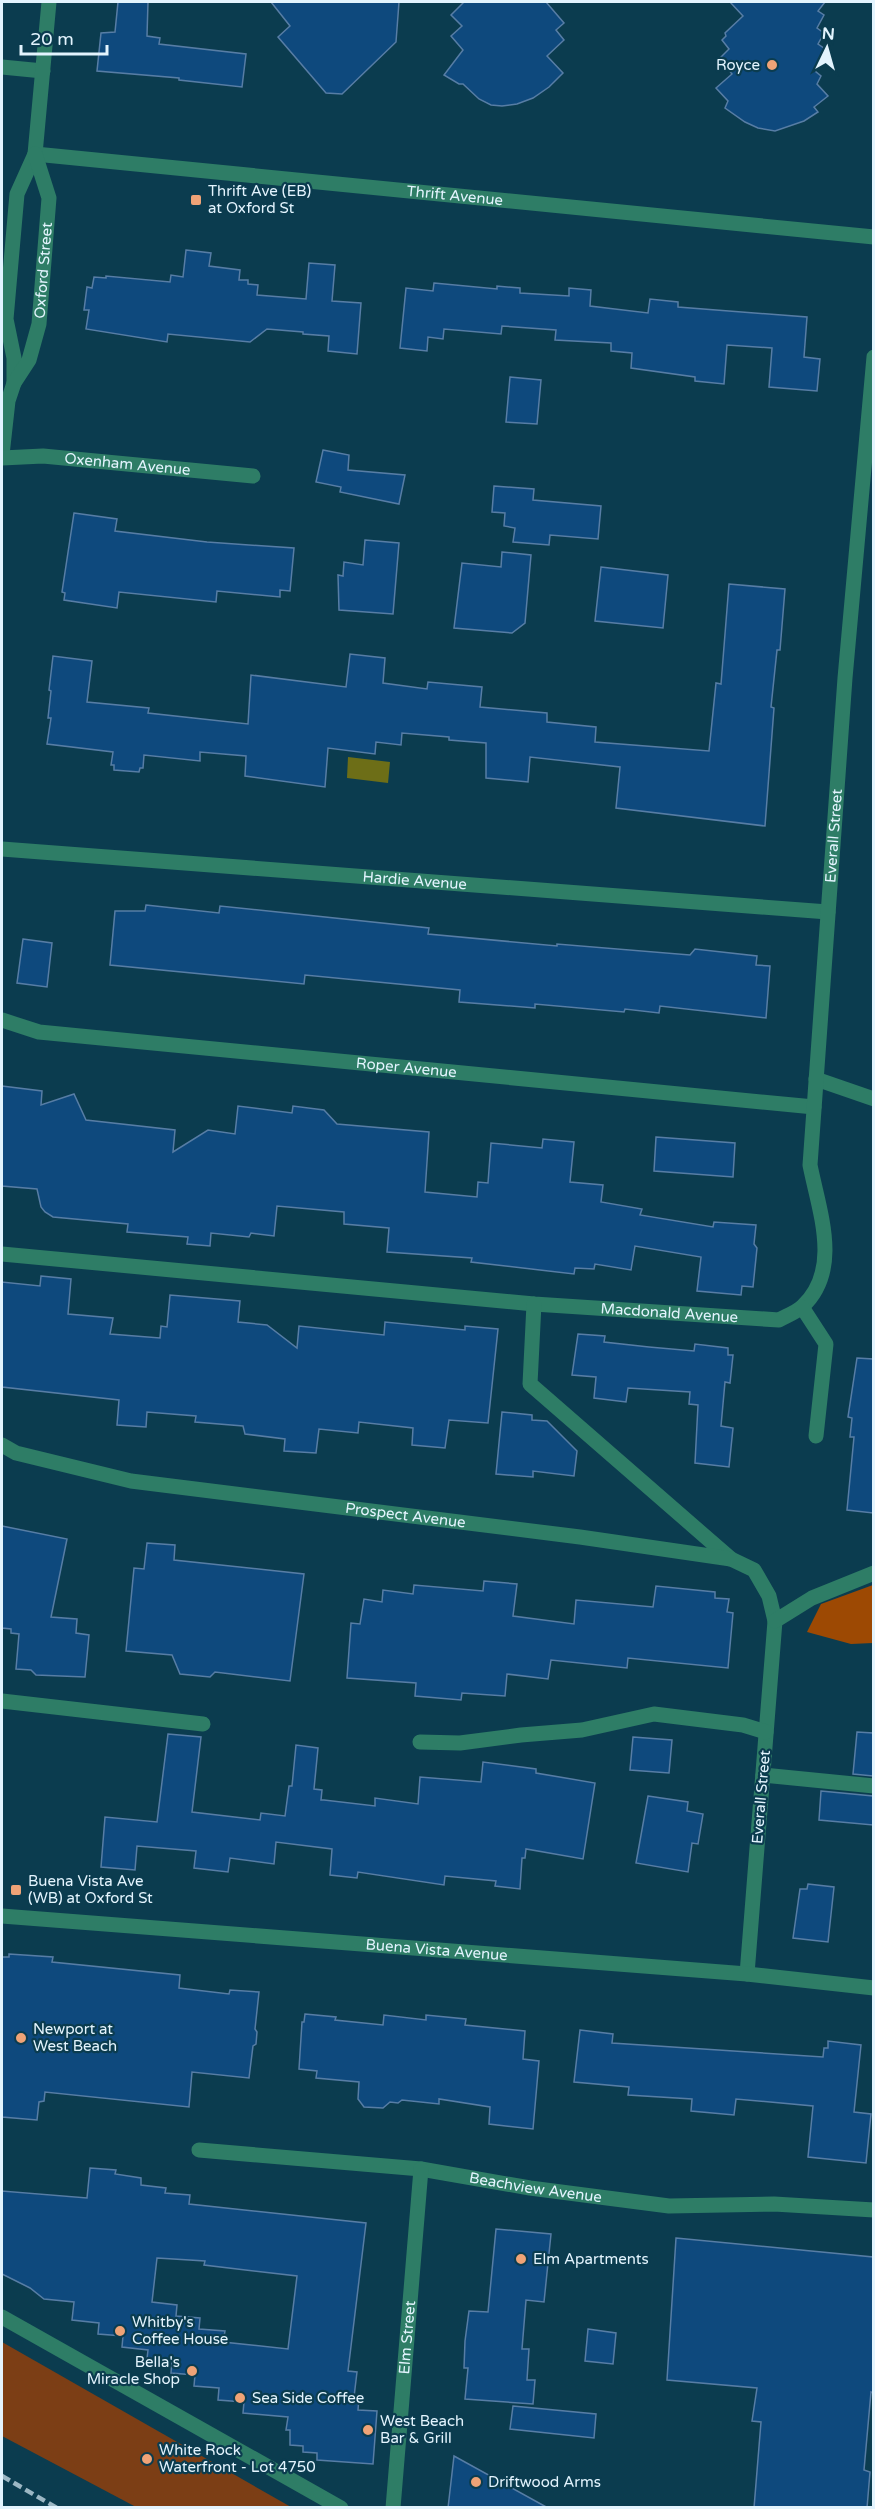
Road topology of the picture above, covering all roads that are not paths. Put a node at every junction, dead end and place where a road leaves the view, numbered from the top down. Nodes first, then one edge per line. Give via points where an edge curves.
1 (49, 2) edge
2 (2, 67) edge
3 (43, 71) junction
4 (35, 154) junction
5 (873, 237) edge
6 (873, 357) edge
7 (14, 383) junction
8 (2, 457) edge
9 (253, 476) dead end
10 (2, 849) edge
11 (828, 912) junction
12 (2, 1020) edge
13 (816, 1079) junction
14 (873, 1099) edge
15 (814, 1107) junction
16 (2, 1254) edge
17 (534, 1304) junction
18 (802, 1307) junction
19 (816, 1436) dead end
20 (2, 1445) edge
21 (731, 1559) junction
22 (873, 1573) edge
23 (776, 1622) junction
24 (2, 1701) edge
25 (203, 1724) dead end
26 (766, 1732) junction
27 (420, 1742) dead end
28 (763, 1775) junction
29 (873, 1786) edge
30 (2, 1917) edge
31 (747, 1974) junction
32 (873, 1988) edge
33 (199, 2150) dead end
34 (421, 2169) junction
35 (873, 2210) edge
36 (2, 2317) edge
37 (341, 2508) edge
38 (393, 2508) edge

1 - 3 street, Oxford Street
2 - 3 street
3 - 4 street, Oxford Street
4 - 5 street, Thrift Avenue
4 - 7 street, Oxford Street via 17,194 6,319 14,358
4 - 7 street, Oxford Street via 49,198 39,324 29,360
6 - 11 street, Everall Street
7 - 8 street, Oxford Street via 8,401
8 - 9 street, Oxenham Avenue via 42,456
10 - 11 street, Hardie Avenue
11 - 13 street, Everall Street
12 - 15 street, Roper Avenue via 39,1032
13 - 14 street
13 - 15 street, Everall Street
15 - 18 street, Everall Street via 810,1165 825,1242 825,1269
16 - 17 street, Macdonald Avenue
17 - 18 street, Macdonald Avenue via 778,1320
17 - 21 street via 530,1384
18 - 19 street via 825,1344
20 - 21 street, Prospect Avenue via 16,1453 131,1481
21 - 23 street, Prospect Avenue via 754,1570 769,1596
22 - 23 street via 812,1598
23 - 26 street, Everall Street
24 - 25 street
26 - 27 street via 742,1725 654,1714 582,1730 460,1743
26 - 28 street, Everall Street
28 - 29 street
28 - 31 street, Everall Street
30 - 31 street, Buena Vista Avenue
31 - 32 street, Buena Vista Avenue
33 - 34 street, Beachview Avenue
34 - 35 street, Beachview Avenue via 669,2206 774,2204
34 - 38 street, Elm Street
36 - 37 street

